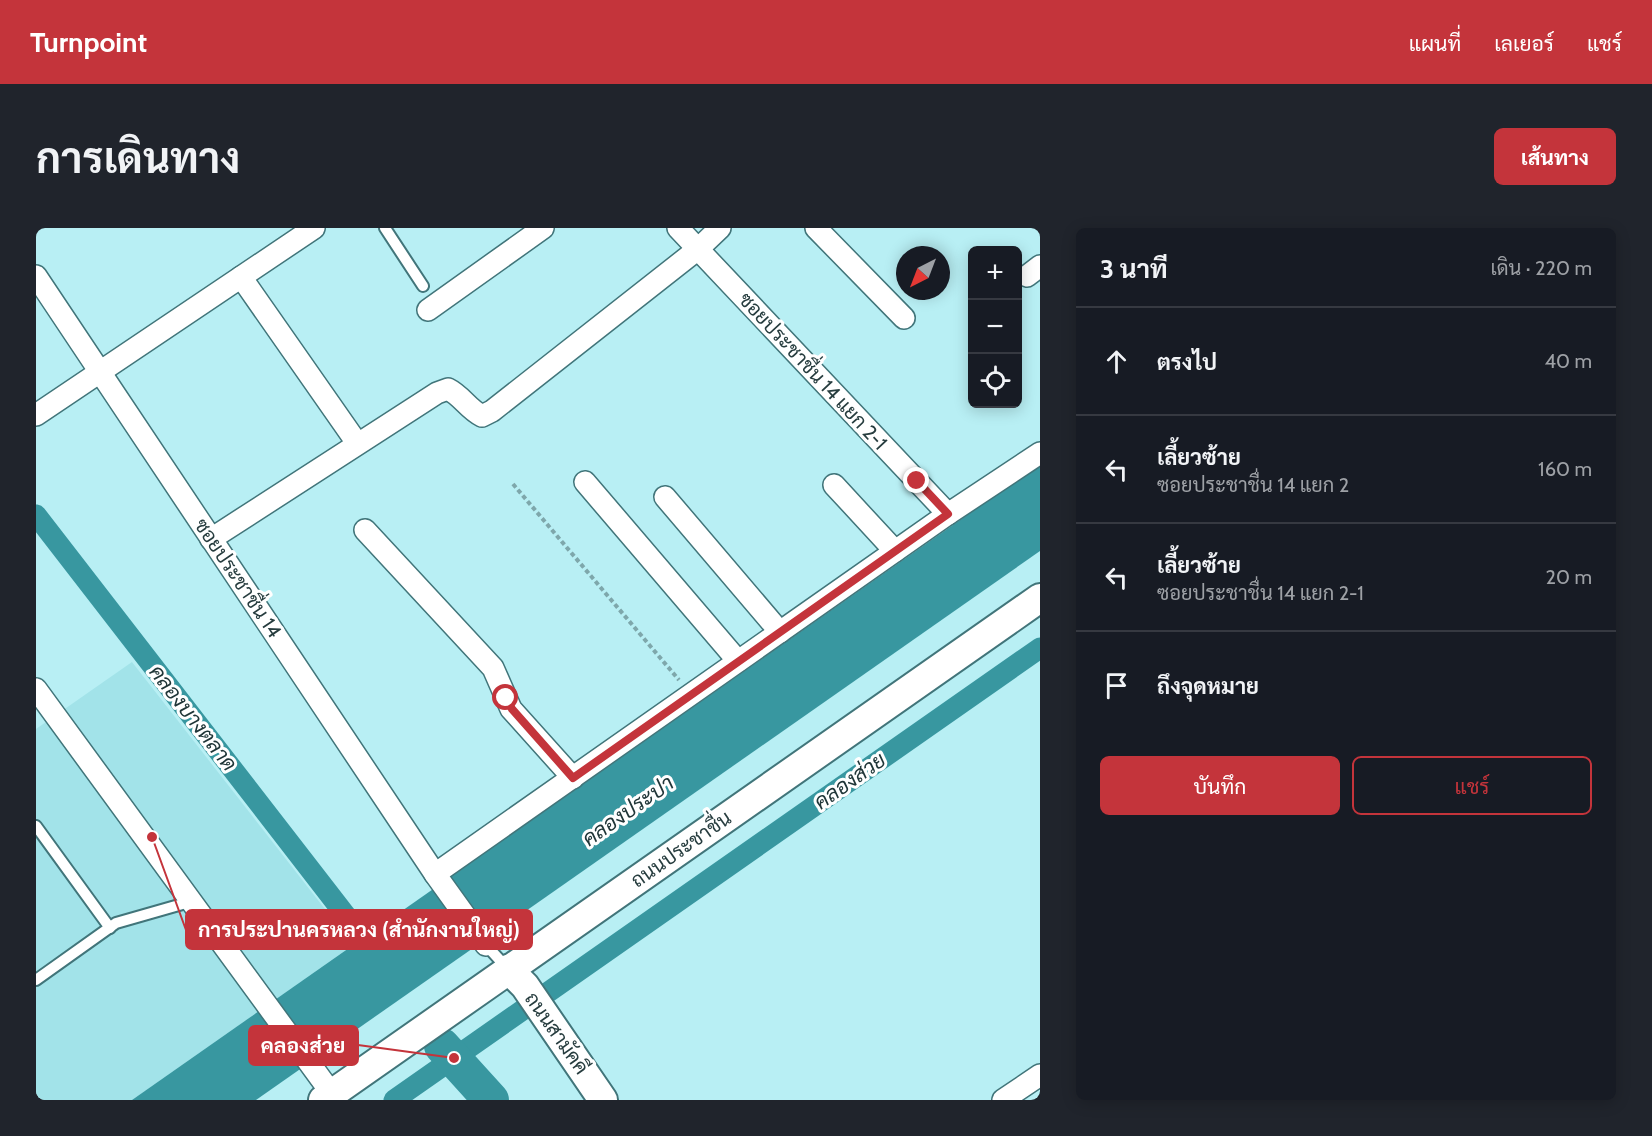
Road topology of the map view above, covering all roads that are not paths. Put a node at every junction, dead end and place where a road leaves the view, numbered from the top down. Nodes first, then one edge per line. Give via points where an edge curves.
1 (314, 228) edge
2 (385, 228) edge
3 (543, 228) edge
4 (678, 228) edge
5 (720, 228) edge
6 (816, 228) edge
7 (698, 249) junction
8 (36, 276) edge
9 (241, 277) junction
10 (423, 286) dead end
11 (428, 310) dead end
12 (904, 318) dead end
13 (100, 372) junction
14 (36, 415) edge
15 (357, 443) junction
16 (1040, 453) edge
17 (585, 482) dead end
18 (834, 485) dead end
19 (665, 497) dead end
20 (948, 514) junction
21 (365, 530) dead end
22 (212, 538) junction
23 (895, 551) junction
24 (1038, 604) edge
25 (780, 632) junction
26 (738, 661) junction
27 (36, 688) edge
28 (573, 778) junction
29 (36, 826) edge
30 (437, 877) junction
31 (193, 901) junction
32 (110, 928) junction
33 (486, 945) joint
34 (516, 978) junction
35 (36, 980) edge
36 (1040, 1075) edge
37 (324, 1089) edge
38 (1015, 1097) edge
39 (603, 1100) edge

1 - 9 street
2 - 10 lane
3 - 11 street
4 - 7 street, ซอยประชาชื่น 14 แยก 2-1
5 - 7 street
6 - 12 street
7 - 15 street via 492,411 482,416 472,411 458,394 448,389
7 - 20 street, ซอยประชาชื่น 14 แยก 2-1
8 - 13 street, ซอยประชาชื่น 14
9 - 13 street
9 - 15 street
13 - 14 street
13 - 22 street, ซอยประชาชื่น 14
15 - 22 street
16 - 20 street
17 - 26 street
18 - 23 street
19 - 25 street
20 - 23 street
21 - 28 street via 493,668 512,709
22 - 30 street, ซอยประชาชื่น 14
23 - 25 street
24 - 34 main road, ถนนประชาชื่น
25 - 26 street
26 - 28 street
27 - 31 street
28 - 30 street
29 - 32 lane
30 - 33 street, ซอยประชาชื่น 14
31 - 32 lane
31 - 37 street
32 - 35 lane
33 - 34 lane
34 - 37 main road, ถนนประชาชื่น
34 - 39 main road, ถนนสามัคคี
36 - 38 street

